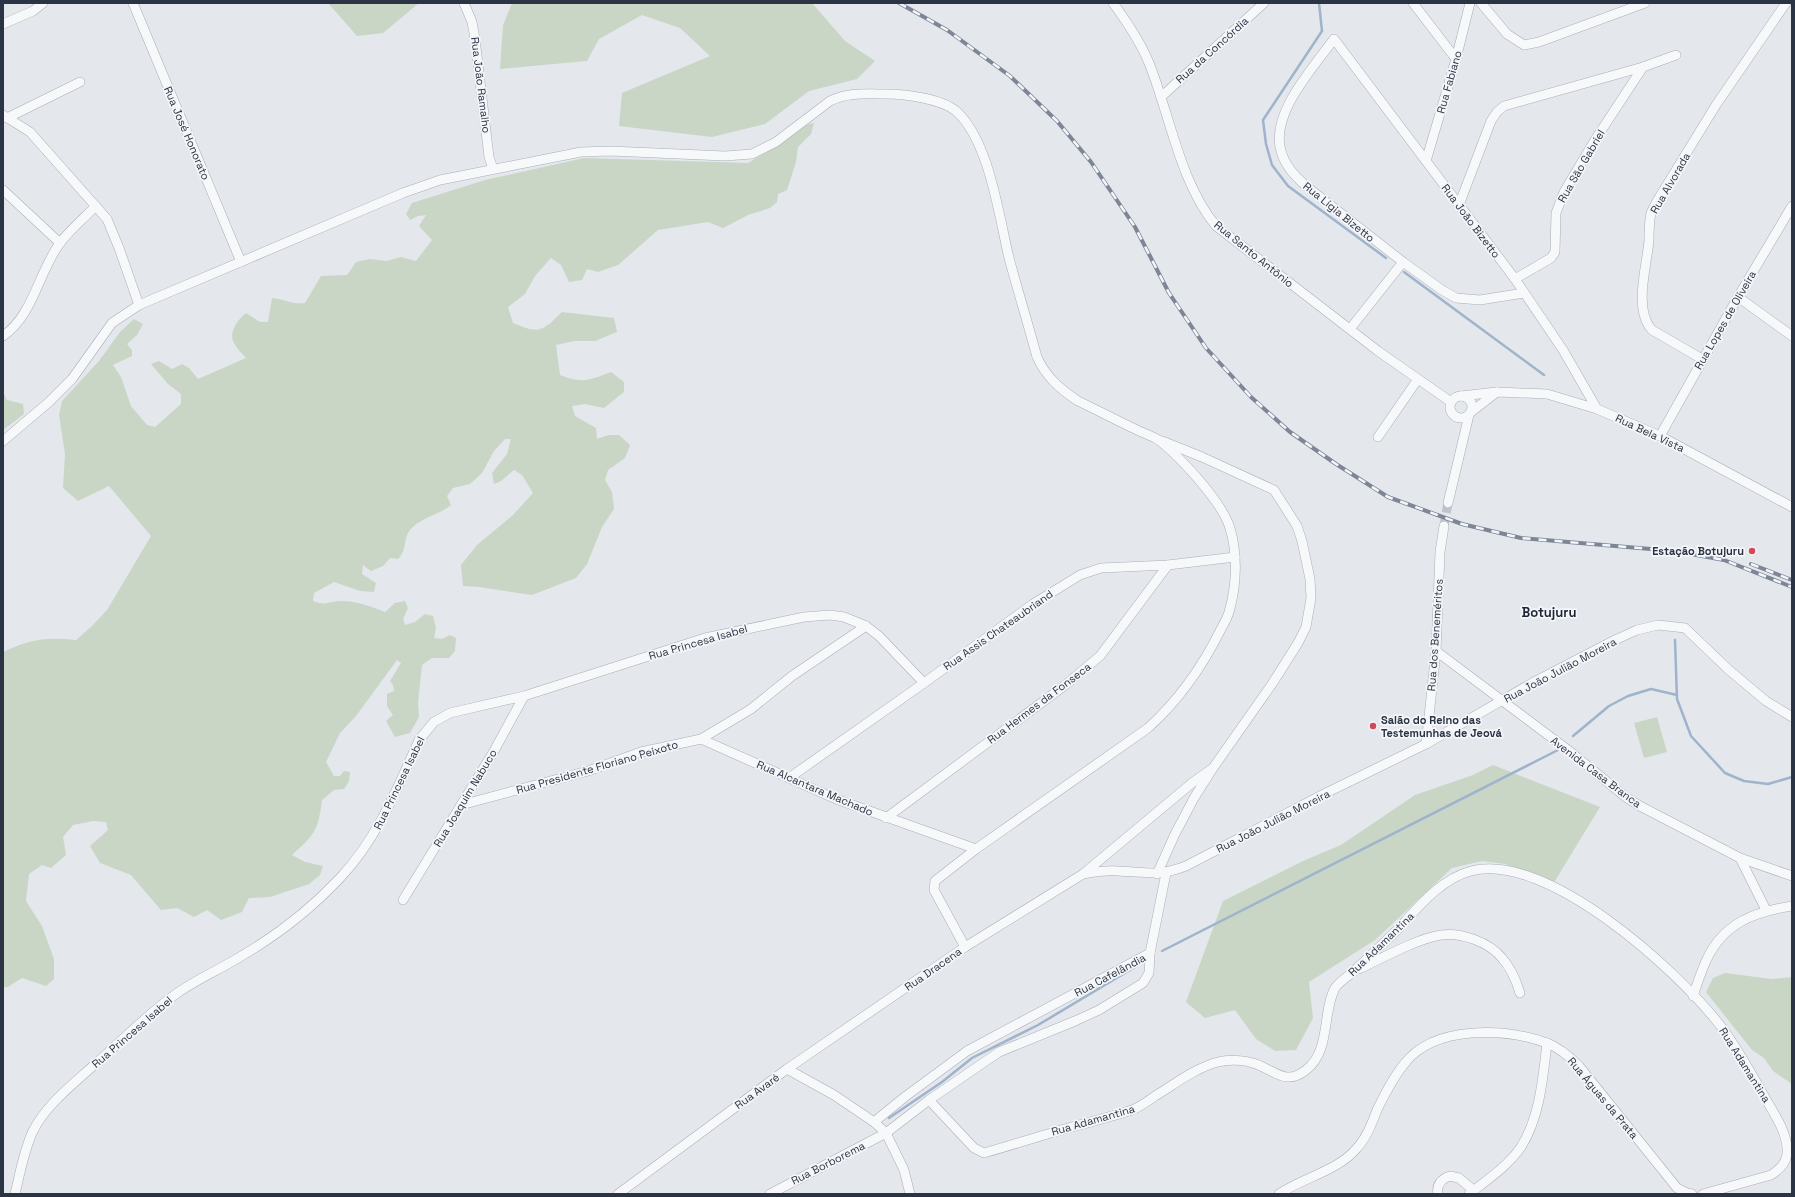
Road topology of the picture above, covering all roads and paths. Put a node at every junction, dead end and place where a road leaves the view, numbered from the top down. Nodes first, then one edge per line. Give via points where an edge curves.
1 (43, 3) edge
2 (133, 3) edge
3 (464, 3) edge
4 (1113, 3) edge
5 (1264, 3) edge
6 (1413, 3) edge
7 (1470, 3) edge
8 (1481, 3) edge
9 (1645, 3) edge
10 (1786, 3) edge
11 (3, 24) edge
12 (1334, 39) joint
13 (1676, 55) dead end
14 (1456, 59) junction
15 (1642, 67) junction
16 (80, 82) dead end
17 (1160, 97) junction
18 (5, 117) edge
19 (1426, 161) junction
20 (493, 169) junction
21 (3, 190) edge
22 (1459, 205) junction
23 (96, 206) junction
24 (1792, 206) edge
25 (60, 243) junction
26 (241, 262) junction
27 (1403, 262) junction
28 (1515, 279) junction
29 (1524, 293) junction
30 (1738, 297) junction
31 (139, 305) junction
32 (1350, 329) junction
33 (3, 336) edge
34 (1792, 336) edge
35 (1702, 359) junction
36 (1418, 379) junction
37 (1497, 392) junction
38 (1461, 396) junction
39 (1451, 402) junction
40 (1597, 410) junction
41 (1470, 414) junction
42 (1458, 418) junction
43 (1660, 436) junction
44 (1378, 437) dead end
45 (1159, 440) junction
46 (3, 441) edge
47 (1461, 446) junction
48 (1448, 503) tunnel mouth
49 (1792, 507) edge
50 (1444, 526) tunnel mouth
51 (1235, 558) junction
52 (1168, 565) junction
53 (866, 626) junction
54 (1436, 651) junction
55 (924, 683) junction
56 (524, 696) junction
57 (1501, 701) junction
58 (1792, 717) edge
59 (701, 739) junction
60 (1426, 744) junction
61 (1213, 768) junction
62 (789, 778) junction
63 (461, 805) junction
64 (886, 818) junction
65 (976, 849) junction
66 (1740, 858) junction
67 (1083, 874) junction
68 (1161, 874) junction
69 (1792, 876) edge
70 (403, 900) dead end
71 (1792, 906) edge
72 (1766, 910) junction
73 (965, 947) junction
74 (1150, 953) junction
75 (1354, 971) junction
76 (1520, 993) dead end
77 (1693, 996) junction
78 (1547, 1043) junction
79 (787, 1069) junction
80 (929, 1100) junction
81 (874, 1122) junction
82 (886, 1133) junction
83 (1788, 1164) edge
84 (1471, 1192) edge
85 (15, 1194) edge
86 (618, 1194) edge
87 (770, 1194) edge
88 (910, 1194) edge
89 (1280, 1194) edge
90 (1438, 1194) edge
91 (1692, 1194) edge
92 (1703, 1194) edge

1 - 11 street
2 - 26 street, Rua José Honorato
3 - 20 street, Rua João Ramalho via 472,22 475,39 489,157
4 - 17 street, Rua Santo Antônio via 1141,46
5 - 17 street, Rua da Concórdia
6 - 14 street
7 - 14 street, Rua Fabiano
8 - 9 street via 1507,34 1524,45 1539,42
10 - 35 street, Rua Alvorada via 1716,105 1651,213 1642,293 1647,324 1652,330
12 - 19 street, Rua João Bizetto
12 - 27 street, Rua Lígia Bizetto via 1281,120 1278,136 1281,152 1293,174 1306,186
13 - 15 street
14 - 19 street, Rua Fabiano
15 - 22 street via 1504,106 1491,121
15 - 28 street, Rua São Gabriel via 1564,192 1556,212 1556,248 1553,256
16 - 18 street
17 - 32 street, Rua Santo Antônio via 1190,182 1206,214 1222,231
18 - 23 street via 30,132
19 - 22 street, Rua João Bizetto
20 - 26 street via 440,180 403,193
20 - 45 street via 581,152 725,156 752,154 776,142 830,101 855,94 901,94 948,106 970,127 986,161 1013,273 1037,357 1043,368 1058,386 1078,401
21 - 25 street
22 - 28 street, Rua João Bizetto
23 - 25 street
23 - 31 street via 113,231
24 - 30 street, Rua Lopes de Oliveira
25 - 33 street via 24,312 16,325
26 - 31 street
27 - 29 street, Rua Lígia Bizetto via 1456,298 1480,300
27 - 32 street
28 - 29 street, Rua João Bizetto
29 - 40 street, Rua João Bizetto via 1563,350
30 - 34 street
30 - 35 street, Rua Lopes de Oliveira
31 - 46 street via 115,320 106,329 82,367 49,402
32 - 36 street, Rua Santo Antônio
35 - 43 street, Rua Lopes de Oliveira
36 - 39 street, Rua Santo Antônio
36 - 44 street
37 - 38 street, Rua Bela Vista
37 - 40 street, Rua Bela Vista via 1547,394
37 - 41 street
38 - 39 street, Rua Bela Vista via 1455,397
38 - 41 street via 1471,401
39 - 42 street via 1450,410
40 - 43 street, Rua Bela Vista
41 - 42 street
41 - 47 street
42 - 47 street
43 - 49 street, Rua Bela Vista
45 - 51 street via 1212,495 1229,526
45 - 61 street via 1274,490 1297,526 1310,579 1310,609 1306,627 1298,643
47 - 48 street
50 - 54 street, Rua dos Beneméritos via 1440,552
51 - 52 street, Rua Assis Chateaubriand
51 - 65 street via 1234,590 1229,613 1201,665 1169,707 1148,728
52 - 55 street, Rua Assis Chateaubriand via 1101,568 1080,574 1033,604
52 - 64 street, Rua Hermes da Fonseca via 1092,664
53 - 55 street, Rua Princesa Isabel
53 - 56 street, Rua Princesa Isabel via 844,617 830,615 750,627 705,638
53 - 59 street, Rua Presidente Floriano Peixoto via 792,676 751,709
54 - 57 street, Avenida Casa Branca
54 - 60 street, Rua dos Beneméritos
55 - 62 street, Rua Assis Chateaubriand
56 - 63 street, Rua Joaquim Nabuco
56 - 85 street, Rua Princesa Isabel via 450,713 425,731 390,804 368,842 343,875 266,941 193,983 157,1008 64,1092 34,1130
57 - 58 street, Rua João Julião Moreira via 1615,640 1637,630 1667,625 1685,628 1766,701
57 - 60 street, Rua João Julião Moreira
57 - 66 street, Avenida Casa Branca via 1568,750 1627,798
59 - 62 street, Rua Alcantara Machado
59 - 63 street, Rua Presidente Floriano Peixoto via 641,752 588,770
60 - 68 street, Rua João Julião Moreira via 1186,866
61 - 67 street, Rua Dracena
61 - 68 street via 1175,834
62 - 64 street, Rua Alcantara Machado via 836,800
63 - 70 street, Rua Joaquim Nabuco
64 - 65 street, Rua Alcantara Machado
65 - 73 street via 938,878 934,884 934,890
66 - 69 street, Avenida Casa Branca
66 - 72 street
67 - 68 street, Rua Dracena via 1117,871
67 - 73 street, Rua Dracena
68 - 74 street
71 - 72 street
72 - 77 street via 1749,916 1726,932 1706,960
73 - 79 street, Rua Dracena
74 - 80 street, Rua Cafelândia via 1149,973 1138,986 1099,1010 999,1052
74 - 81 street, Rua Cafelândia via 967,1051
75 - 76 street via 1427,938 1442,934 1458,935 1471,938 1496,951 1514,974
75 - 77 street, Rua Adamantina via 1424,900 1444,884 1456,876 1474,870 1491,869 1511,871 1525,876 1562,890 1587,904 1638,943
75 - 80 street, Rua Adamantina via 1336,988 1330,1001 1323,1039 1315,1060 1294,1076 1284,1077 1255,1064 1222,1061 1183,1078 1132,1110 984,1154 974,1148
77 - 83 street, Rua Adamantina via 1723,1030 1747,1065 1780,1124 1786,1143
78 - 84 street via 1534,1116 1521,1147 1508,1162
78 - 89 street, Rua Águas da Prata via 1484,1032 1461,1033 1430,1044 1406,1062 1393,1080 1357,1148 1342,1161
78 - 91 street, Rua Águas da Prata via 1565,1052 1579,1066 1677,1188
79 - 81 street, Rua Avaré via 834,1095
79 - 86 street, Rua Avaré
80 - 82 street, Rua Cafelândia
81 - 82 street, Rua Avaré
82 - 87 street, Rua Borborema
82 - 88 street, Rua Avaré via 904,1170
83 - 92 street via 1771,1175
84 - 90 street via 1459,1178 1450,1176 1440,1182 1437,1187

